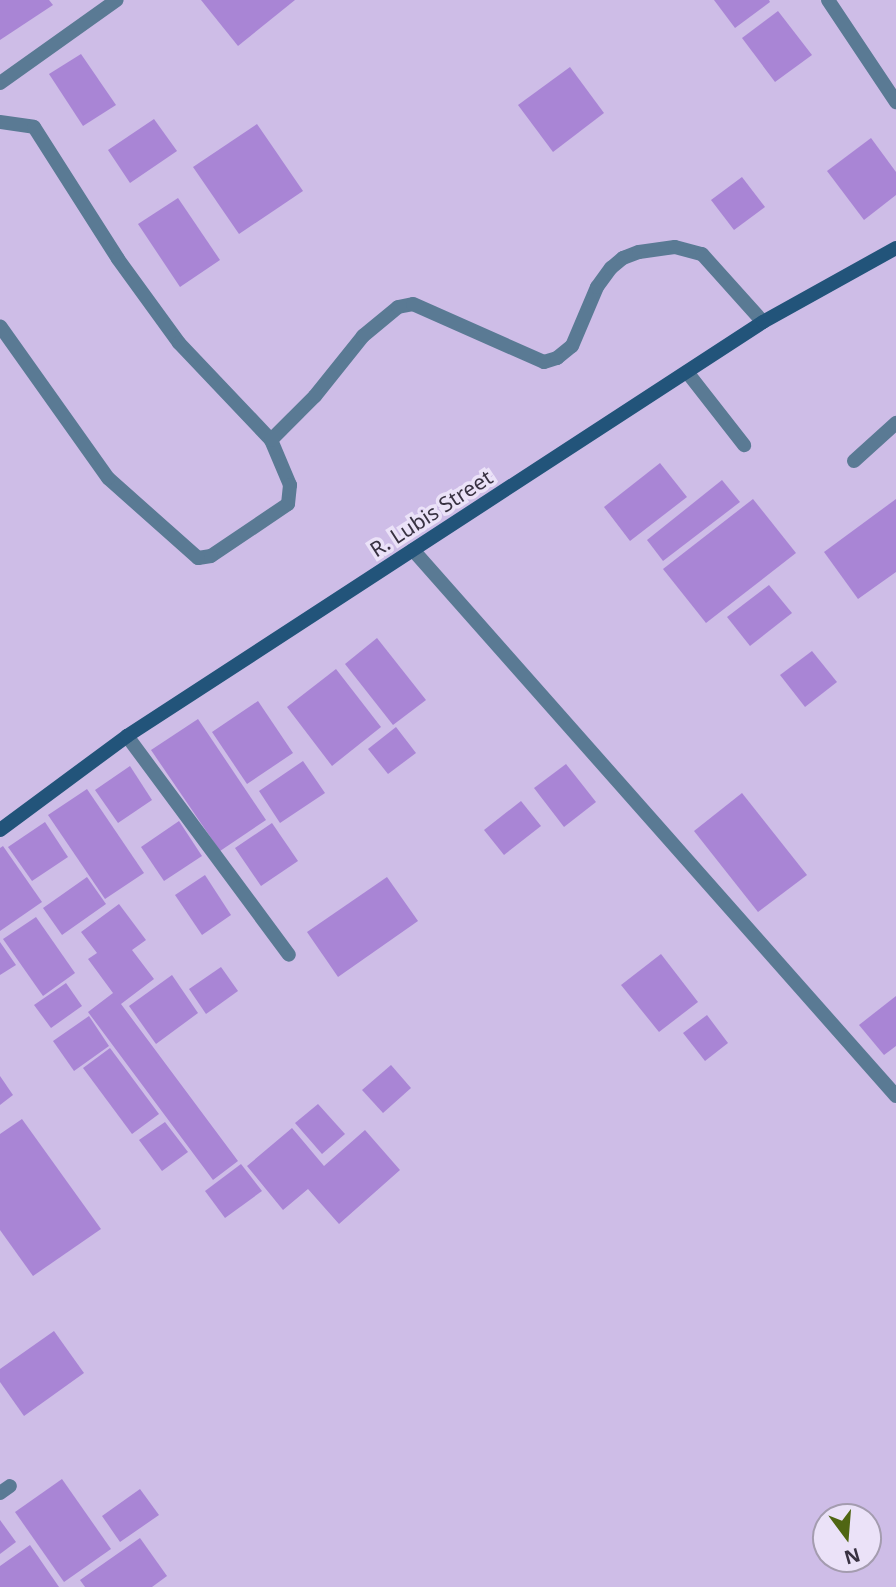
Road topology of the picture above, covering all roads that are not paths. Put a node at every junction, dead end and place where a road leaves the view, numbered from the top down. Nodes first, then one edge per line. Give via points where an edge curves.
1 (117, 0) edge
2 (828, 0) edge
3 (0, 83) edge
4 (896, 102) edge
5 (0, 122) edge
6 (896, 248) edge
7 (763, 322) junction
8 (0, 326) edge
9 (687, 372) junction
10 (896, 423) edge
11 (271, 440) junction
12 (744, 445) dead end
13 (854, 461) dead end
14 (413, 550) junction
15 (127, 736) junction
16 (0, 830) edge
17 (289, 955) dead end
18 (896, 1096) edge

1 - 3 street
2 - 4 street
5 - 11 street via 34,127 118,259 179,343
6 - 7 street, R. Lubis Street
7 - 9 street, R. Lubis Street
7 - 11 street via 702,254 675,247 639,252 611,268 597,287 572,346 544,362 414,304 397,307 363,336 315,396
8 - 11 street via 108,478 198,558 211,556 288,504 290,485
9 - 12 street
9 - 14 street, R. Lubis Street
10 - 13 street
14 - 15 street, R. Lubis Street
14 - 18 street
15 - 16 street, R. Lubis Street
15 - 17 street

